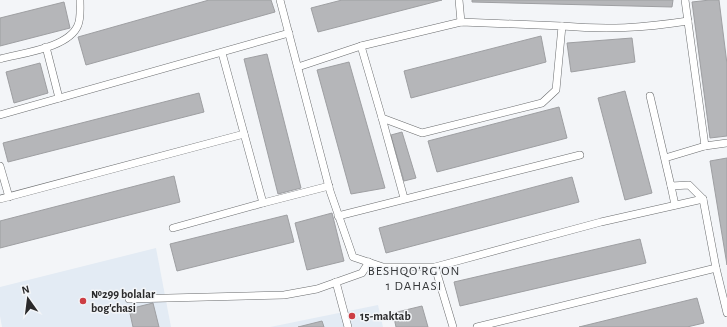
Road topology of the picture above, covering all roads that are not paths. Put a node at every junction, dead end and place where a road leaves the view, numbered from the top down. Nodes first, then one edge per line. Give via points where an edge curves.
1 (80, 0) edge
2 (280, 0) edge
3 (459, 0) edge
4 (685, 0) edge
5 (688, 21) junction
6 (461, 22) junction
7 (562, 26) junction
8 (289, 33) junction
9 (361, 46) junction
10 (46, 47) junction
11 (222, 53) junction
12 (0, 59) edge
13 (298, 67) junction
14 (650, 96) dead end
15 (59, 98) junction
16 (0, 115) edge
17 (382, 118) junction
18 (244, 134) junction
19 (727, 143) edge
20 (705, 146) junction
21 (580, 155) dead end
22 (665, 158) junction
23 (0, 166) edge
24 (329, 186) junction
25 (671, 186) junction
26 (8, 197) junction
27 (404, 198) junction
28 (0, 199) edge
29 (703, 199) junction
30 (263, 204) junction
31 (675, 205) junction
32 (338, 216) junction
33 (173, 228) dead end
34 (369, 262) junction
35 (435, 267) junction
36 (716, 268) junction
37 (336, 282) junction
38 (129, 299) dead end
39 (727, 313) edge
40 (348, 327) edge
41 (453, 327) edge
42 (476, 327) edge

1 - 10 lane via 79,24 73,34 62,43
2 - 8 lane
3 - 6 lane
4 - 5 lane
5 - 7 lane via 637,28 598,29
5 - 20 lane
6 - 7 lane
6 - 9 lane
7 - 17 lane via 556,90 542,103 422,133
8 - 11 lane
8 - 13 lane
9 - 13 lane
9 - 17 lane
10 - 12 lane
10 - 15 lane
11 - 15 lane
11 - 18 lane
13 - 24 lane
14 - 22 lane
15 - 16 lane
17 - 27 lane
18 - 26 lane
18 - 30 lane
19 - 20 lane
20 - 22 lane
21 - 27 lane
22 - 25 lane
23 - 26 lane
24 - 30 lane
24 - 32 lane
25 - 29 lane via 689,185
25 - 31 lane
26 - 28 lane
27 - 32 lane
29 - 31 lane
29 - 36 lane
30 - 33 lane
31 - 35 lane via 601,222
32 - 34 lane via 353,257
34 - 35 lane via 383,267
34 - 37 lane via 362,273
35 - 41 lane
36 - 39 lane
36 - 42 lane
37 - 38 lane via 284,295
37 - 40 lane

